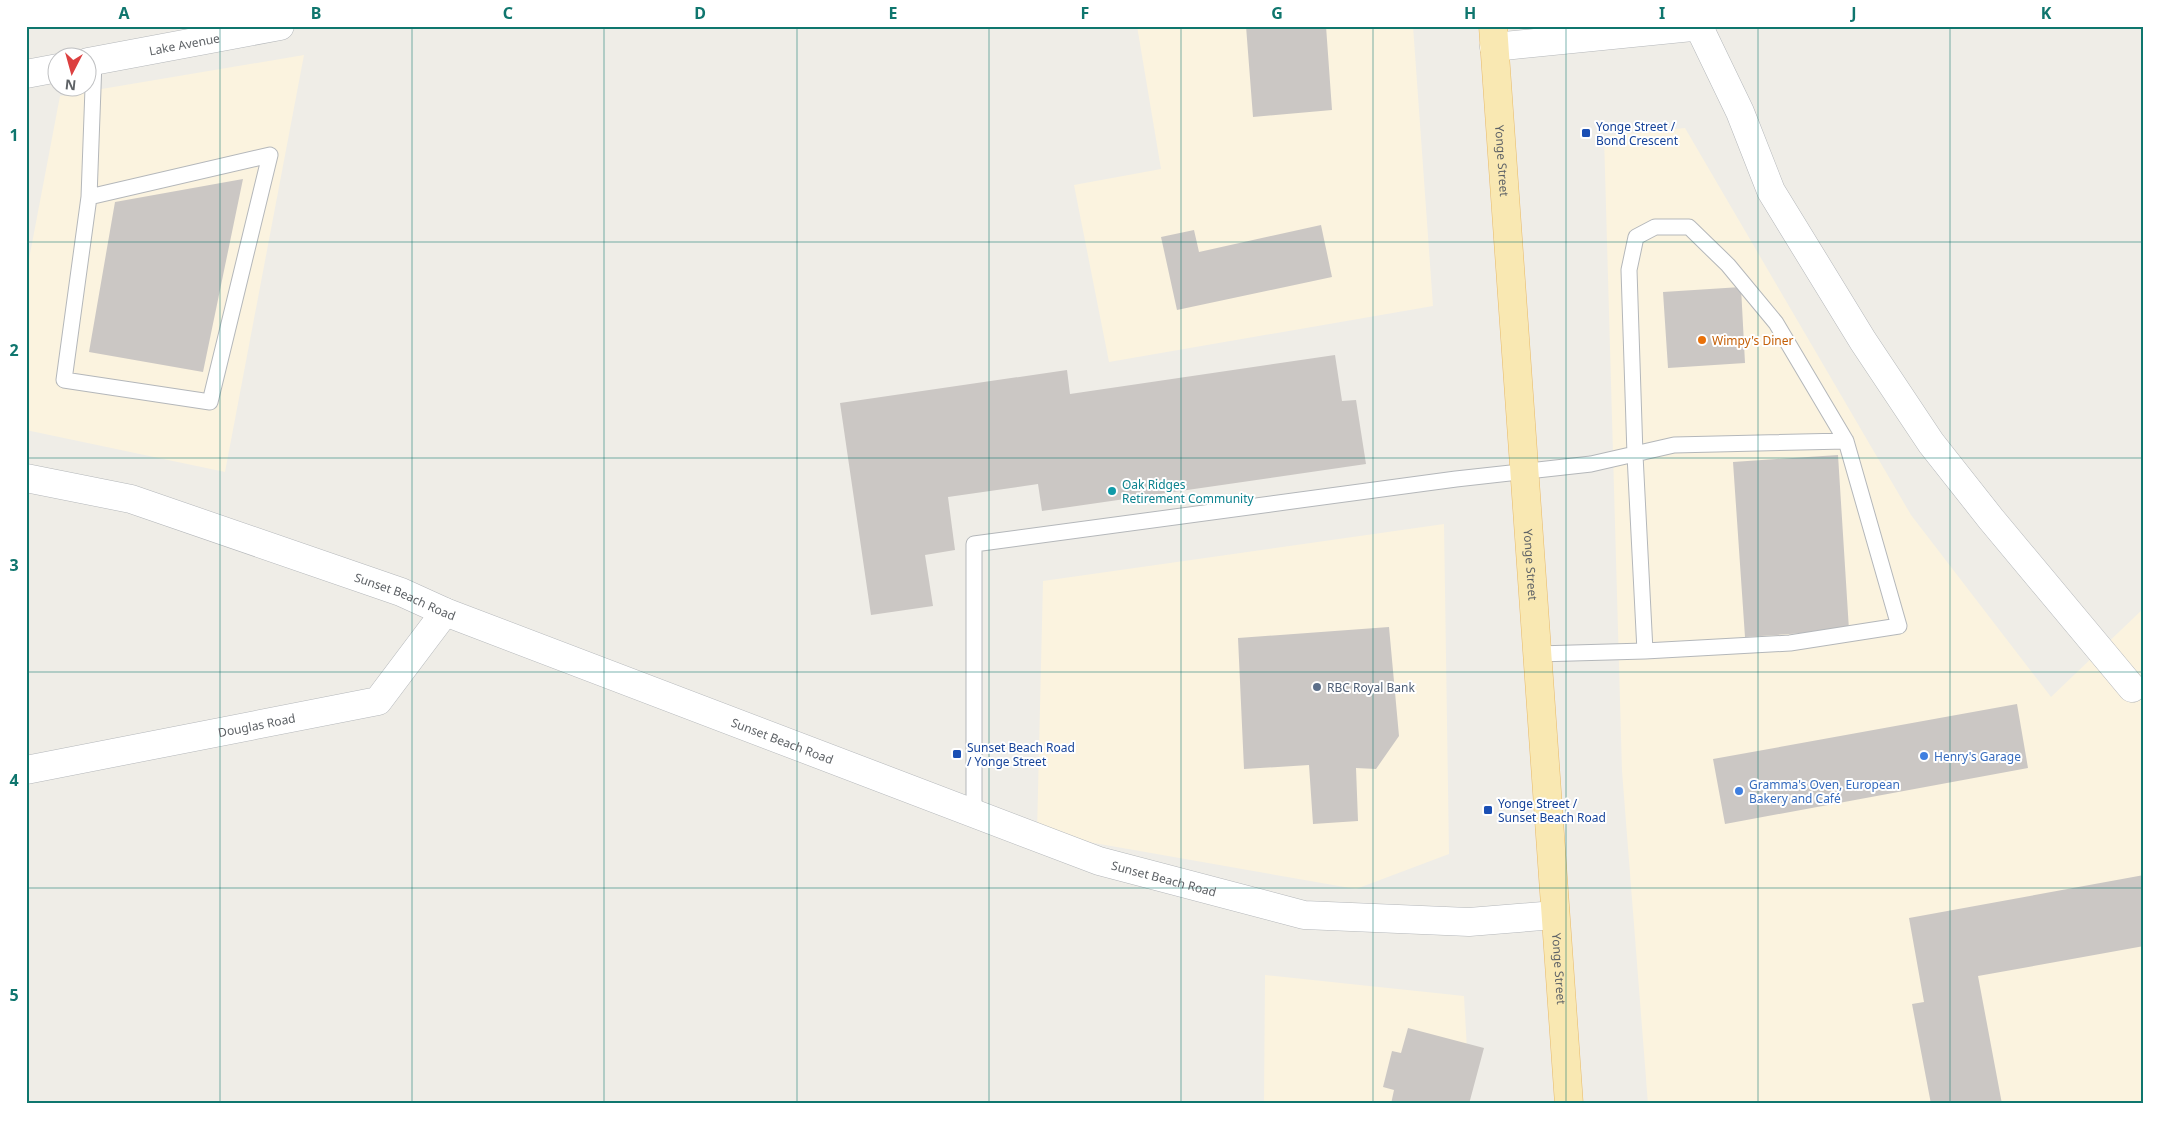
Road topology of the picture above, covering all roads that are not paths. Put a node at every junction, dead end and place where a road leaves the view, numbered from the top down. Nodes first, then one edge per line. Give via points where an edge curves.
1 (280, 26) edge
2 (1700, 26) edge
3 (1494, 37) edge
4 (98, 61) edge
5 (48, 70) edge
6 (26, 74) edge
7 (90, 98) edge
8 (89, 197) junction
9 (1846, 441) junction
10 (1635, 454) junction
11 (1524, 471) junction
12 (26, 478) edge
13 (445, 612) junction
14 (1645, 650) junction
15 (1537, 654) junction
16 (2132, 688) dead end
17 (26, 770) edge
18 (974, 813) junction
19 (1554, 915) junction
20 (1569, 1104) edge

1 - 4 street, Lake Avenue
2 - 3 street
2 - 16 street via 1740,112 1771,191 1863,341 1937,450 1991,520
3 - 11 main road, Yonge Street
5 - 6 street
7 - 8 lane
8 - 8 lane via 64,380 210,402 270,155
9 - 10 lane via 1674,444
9 - 10 lane via 1776,323 1728,265 1689,227 1655,227 1636,237 1629,270
9 - 14 lane via 1899,626 1790,643
10 - 11 lane via 1591,464
10 - 14 lane
11 - 15 main road, Yonge Street
11 - 18 lane via 974,544
12 - 13 street, Sunset Beach Road via 131,499 401,592
13 - 17 street, Douglas Road via 378,701
13 - 18 street, Sunset Beach Road
14 - 15 lane
15 - 19 main road, Yonge Street
18 - 19 street, Sunset Beach Road via 1099,861 1304,915 1470,922
19 - 20 main road, Yonge Street

